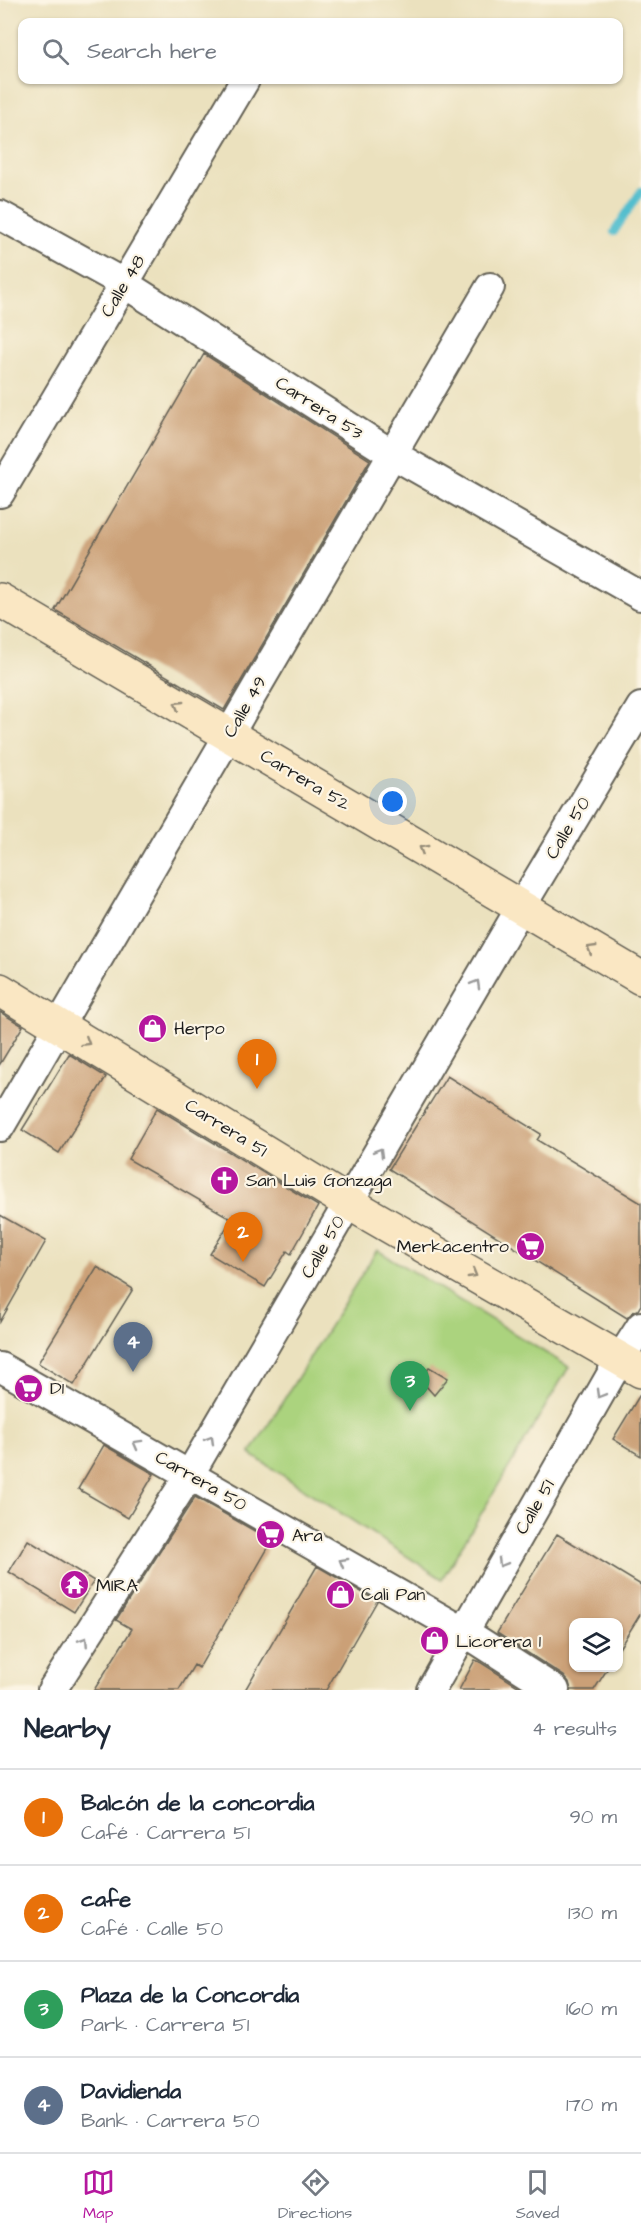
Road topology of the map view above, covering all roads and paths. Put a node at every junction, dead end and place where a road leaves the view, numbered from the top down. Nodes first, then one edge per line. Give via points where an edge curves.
1 (244, 84) edge
2 (0, 215) edge
3 (125, 284) junction
4 (490, 287) dead end
5 (392, 454) junction
6 (0, 493) edge
7 (641, 596) edge
8 (0, 600) edge
9 (641, 707) edge
10 (229, 734) junction
11 (521, 907) junction
12 (641, 978) edge
13 (0, 990) edge
14 (59, 1025) junction
15 (0, 1127) edge
16 (349, 1203) junction
17 (641, 1326) edge
18 (630, 1365) edge
19 (0, 1367) edge
20 (190, 1474) junction
21 (463, 1631) junction
22 (52, 1690) edge
23 (431, 1690) edge
24 (555, 1690) edge

1 - 3 street, Calle 48
2 - 3 street, Carrera 53
3 - 5 street, Carrera 53
3 - 6 street, Calle 48
4 - 5 street, Calle 49
5 - 7 street, Carrera 53
5 - 10 street, Calle 49
10 -> 8 main road, Carrera 52
9 - 11 street, Calle 50
11 -> 10 main road, Carrera 52
10 - 14 street, Calle 49
12 -> 11 main road, Carrera 52
16 -> 11 street, Calle 50
13 - 14 main road, Carrera 51
14 - 15 street, Calle 49
14 -> 16 main road, Carrera 51
16 -> 18 main road, Carrera 51
20 -> 16 street, Calle 50
17 - 18 street, Calle 51
18 -> 21 street, Calle 51
20 -> 19 street, Carrera 50
21 -> 20 street, Carrera 50
22 -> 20 street, Calle 50
21 - 23 street, Calle 51
21 - 24 street, Carrera 50

